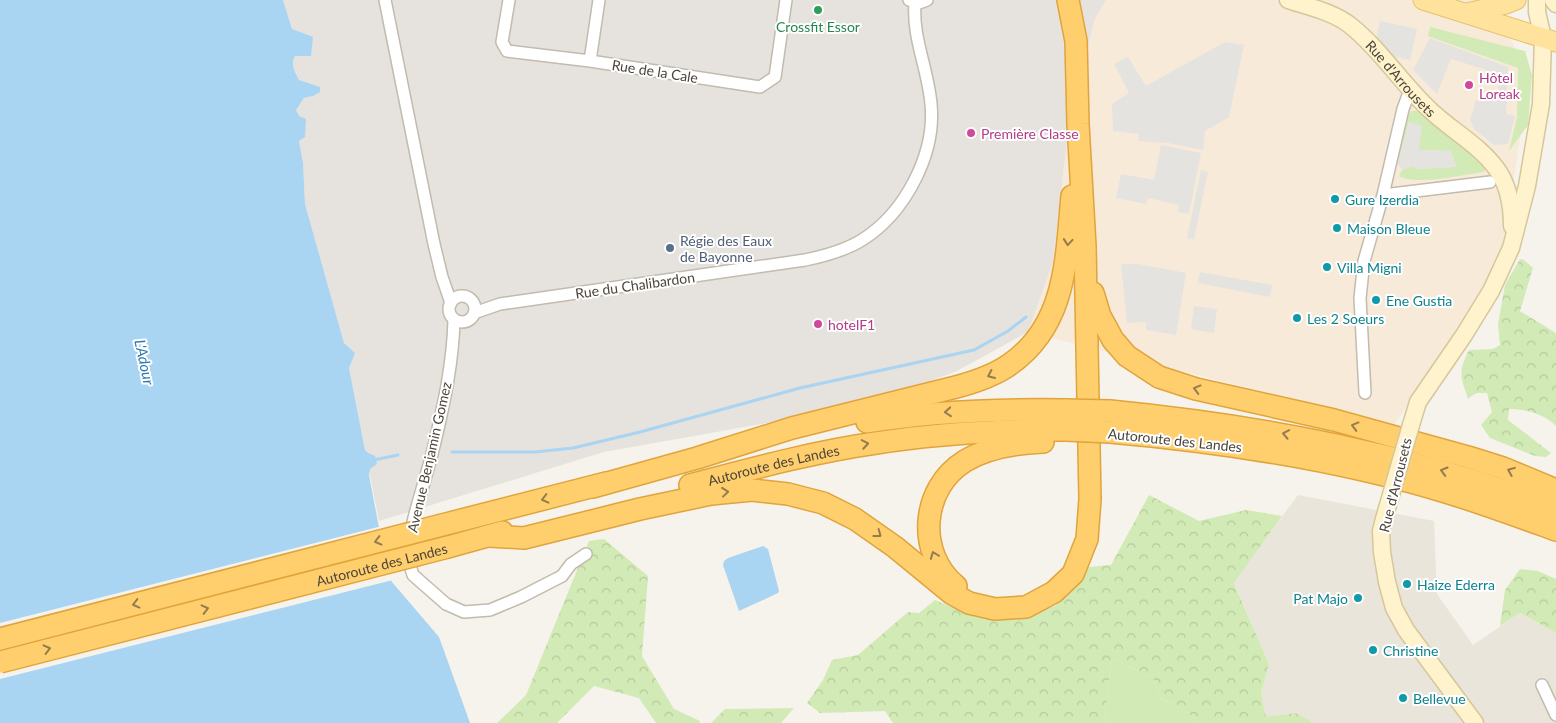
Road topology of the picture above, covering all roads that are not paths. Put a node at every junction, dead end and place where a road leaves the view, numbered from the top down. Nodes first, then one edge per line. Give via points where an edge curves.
1 (385, 0) edge
2 (509, 0) edge
3 (599, 0) edge
4 (786, 0) edge
5 (927, 0) edge
6 (1068, 0) edge
7 (1084, 0) edge
8 (1288, 0) edge
9 (1423, 0) edge
10 (1516, 0) edge
11 (1537, 0) edge
12 (1553, 0) edge
13 (912, 1) edge
14 (1556, 4) edge
15 (1466, 13) junction
16 (1550, 40) edge
17 (1076, 41) junction
18 (590, 61) junction
19 (1410, 90) junction
20 (1078, 124) junction
21 (1490, 182) dead end
22 (1383, 195) junction
23 (1517, 205) junction
24 (1085, 246) junction
25 (442, 277) junction
26 (463, 297) junction
27 (451, 303) junction
28 (474, 308) junction
29 (460, 321) junction
30 (1365, 393) dead end
31 (1066, 427) junction
32 (592, 487) junction
33 (1556, 490) edge
34 (1556, 509) edge
35 (1556, 530) edge
36 (490, 536) junction
37 (586, 554) dead end
38 (995, 609) junction
39 (0, 638) edge
40 (0, 662) edge
41 (1542, 685) dead end
42 (1556, 715) edge
43 (1476, 723) edge

1 - 25 street
2 - 18 street, Rue de la Cale via 502,42 507,51
3 - 18 street
4 - 18 street, Rue de la Cale via 775,78 760,87
5 - 13 street
6 - 17 highway
7 - 17 highway
8 - 19 main road, Rue d'Arrousets via 1351,26
9 - 15 main road
10 - 15 main road
11 - 16 main road, Rue d'Arrousets via 1537,12
12 - 14 main road
13 - 28 street, Rue du Chalibardon via 931,104 928,146 910,188 897,208 863,240 835,253 805,260
15 - 16 main road
16 - 23 main road, Rue d'Arrousets via 1541,104
17 - 20 highway
19 - 22 street
19 - 23 main road, Rue d'Arrousets via 1496,168
20 - 24 highway
20 -> 32 highway via 1062,284 1052,315 1040,336 1008,366 956,387 792,428
21 - 22 street
22 - 30 street via 1364,261 1360,298
23 - 43 main road, Rue d'Arrousets, bridge via 1512,248 1491,291 1418,402 1381,531 1388,589 1394,608 1406,630
33 -> 24 highway via 1468,457 1159,377 1127,356 1105,328 1095,303
24 - 38 highway via 1090,499 1086,539 1073,574 1054,592 1026,607
25 - 26 street
25 - 27 street
26 - 27 street
26 - 28 street via 470,300
27 - 29 street via 450,316
28 - 29 street via 472,316
29 - 37 street, Avenue Benjamin Gomez via 434,445 409,540 408,559 414,575 446,604 464,612 490,610 562,576 571,564
31 -> 32 highway, Autoroute des Landes via 1012,409 875,420 783,439
34 -> 31 highway, Autoroute des Landes, bridge via 1464,477 1338,444 1215,422 1110,411
31 - 35 highway, Autoroute des Landes, bridge via 1110,437 1157,436 1258,450 1372,473 1448,492
36 -> 31 highway, Autoroute des Landes via 835,450 969,432
38 -> 31 highway via 954,584 936,562 928,525 930,508 939,488 960,465 976,456
32 -> 39 highway, Autoroute des Landes, bridge
36 -> 38 highway via 524,538 711,494 752,490 788,494 823,503 855,518 951,593 969,603
40 -> 36 highway, Autoroute des Landes, bridge
41 - 42 street

